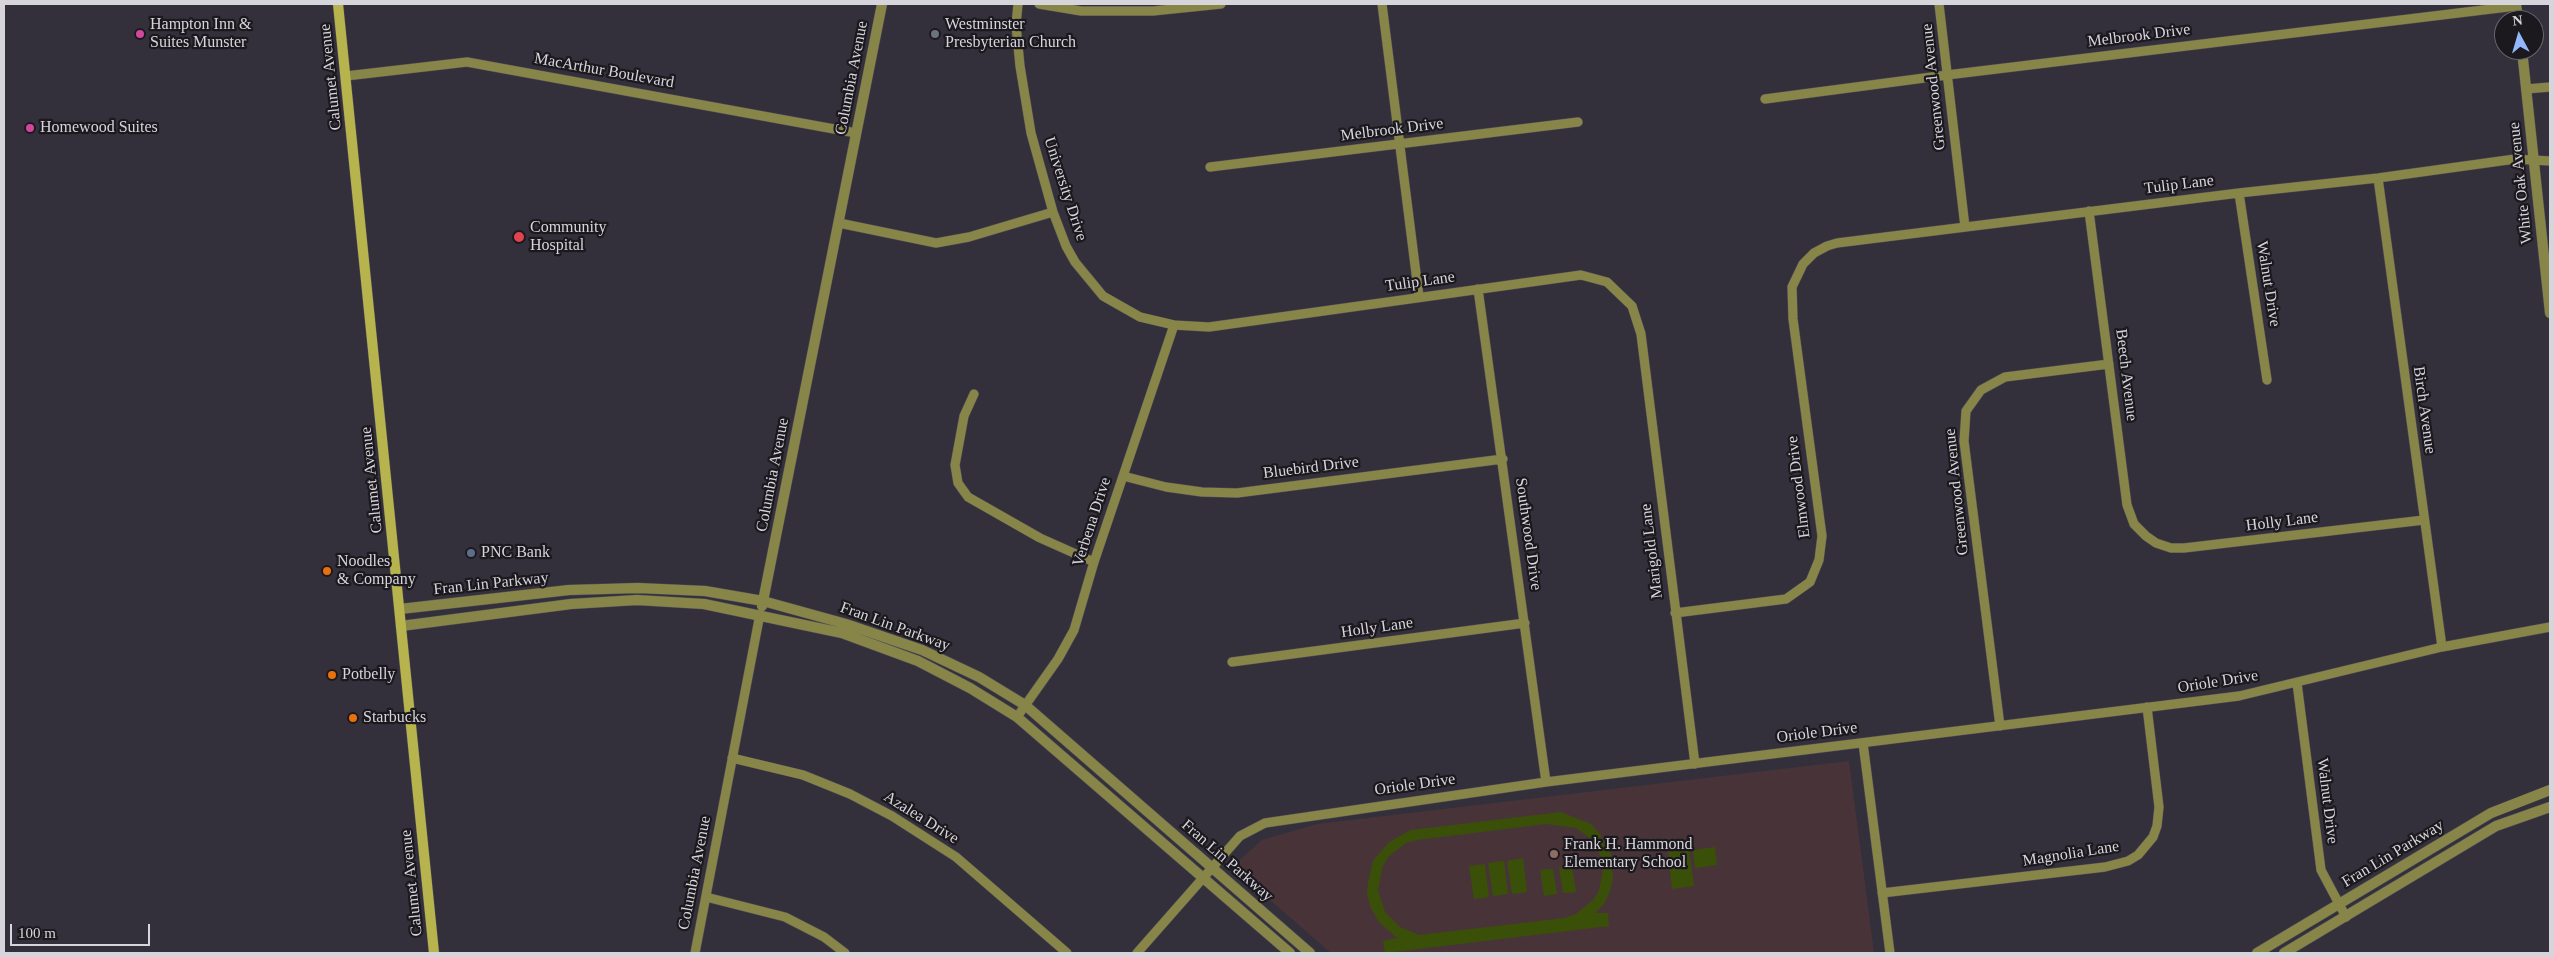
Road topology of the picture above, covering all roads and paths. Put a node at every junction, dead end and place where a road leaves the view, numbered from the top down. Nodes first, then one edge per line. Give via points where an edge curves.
1 (338, 4) edge
2 (882, 4) edge
3 (1018, 4) edge
4 (1039, 4) edge
5 (1221, 4) edge
6 (1382, 4) edge
7 (1939, 4) edge
8 (2516, 5) edge
9 (2523, 60) edge
10 (1947, 75) junction
11 (346, 76) junction
12 (2550, 87) edge
13 (2526, 89) junction
14 (1766, 99) dead end
15 (1578, 122) dead end
16 (856, 133) junction
17 (1398, 145) junction
18 (2533, 161) junction
19 (2550, 161) edge
20 (1210, 167) dead end
21 (2378, 178) junction
22 (2239, 192) junction
23 (2089, 211) junction
24 (1053, 212) junction
25 (839, 223) junction
26 (1965, 227) junction
27 (1814, 253) joint
28 (1478, 290) junction
29 (1418, 297) junction
30 (2550, 313) edge
31 (1174, 325) junction
32 (1641, 334) joint
33 (2109, 364) junction
34 (2267, 380) dead end
35 (974, 394) dead end
36 (1503, 459) junction
37 (1123, 476) junction
38 (2424, 520) junction
39 (2146, 536) joint
40 (1094, 562) junction
41 (762, 601) junction
42 (400, 609) junction
43 (1675, 613) junction
44 (760, 614) junction
45 (1525, 623) junction
46 (401, 626) junction
47 (2550, 626) edge
48 (2442, 647) junction
49 (1232, 662) dead end
50 (2297, 683) junction
51 (1025, 705) junction
52 (2147, 707) junction
53 (1017, 717) junction
54 (2000, 726) junction
55 (1863, 743) junction
56 (732, 758) junction
57 (1694, 764) junction
58 (1546, 782) junction
59 (2550, 790) edge
60 (2550, 807) edge
61 (1211, 867) junction
62 (1202, 877) junction
63 (1882, 893) junction
64 (706, 897) junction
65 (2338, 905) junction
66 (2346, 917) junction
67 (434, 953) edge
68 (695, 953) edge
69 (845, 953) edge
70 (1067, 953) edge
71 (1138, 953) edge
72 (1290, 953) edge
73 (1310, 953) edge
74 (1890, 953) edge
75 (2257, 953) edge
76 (2284, 953) edge

1 - 11 main road, Calumet Avenue
2 - 16 street, Columbia Avenue
3 - 24 street, University Drive via 1016,24 1023,94
4 - 5 street via 1081,11 1153,11
6 - 17 street
7 - 10 street, Greenwood Avenue
8 - 10 street, Melbrook Drive
9 - 13 street, White Oak Avenue
10 - 14 street, Melbrook Drive
10 - 26 street, Greenwood Avenue
11 - 16 street, MacArthur Boulevard via 467,62
11 - 42 main road, Calumet Avenue
12 - 13 street
13 - 18 street, White Oak Avenue
15 - 17 street, Melbrook Drive
16 - 25 street, Columbia Avenue
17 - 20 street, Melbrook Drive
17 - 29 street
18 - 19 street, Tulip Lane
18 - 21 street, Tulip Lane via 2515,159
18 - 30 street, White Oak Avenue
21 - 22 street, Tulip Lane
21 - 38 street, Birch Avenue
22 - 23 street, Tulip Lane
22 - 34 street, Walnut Drive
23 - 26 street, Tulip Lane
23 - 33 street, Beech Avenue
24 - 25 street via 969,237 936,243
24 - 31 street, University Drive via 1070,254 1103,296 1140,317
25 - 41 street, Columbia Avenue
26 - 27 street, Tulip Lane via 1837,243
27 - 43 street, Elmwood Drive via 1797,275 1791,302 1822,536 1819,560 1810,582 1786,599
28 - 29 street, Tulip Lane
28 - 32 street, Tulip Lane via 1581,275 1607,282 1632,306
28 - 36 street, Southwood Drive
29 - 31 street, Tulip Lane via 1210,327
31 - 37 street, Verbena Drive
32 - 43 street, Marigold Lane
33 - 39 street, Beech Avenue via 2127,505 2134,524
33 - 54 street, Greenwood Avenue via 2005,377 1982,390 1966,411 1964,441
35 - 40 street via 964,416 955,465 958,483 968,498 1040,538
36 - 37 street, Bluebird Drive via 1237,493 1166,487
36 - 45 street, Southwood Drive
37 - 40 street, Verbena Drive
38 - 39 street, Holly Lane via 2184,548 2164,546
38 - 48 street, Birch Avenue
40 - 51 street, Verbena Drive via 1074,630
41 - 42 street, Fran Lin Parkway via 705,591 638,588 569,590
41 - 44 street, Columbia Avenue
41 - 51 street, Fran Lin Parkway via 846,624 922,650 979,677
42 - 46 main road, Calumet Avenue
43 - 57 street, Marigold Lane
44 - 46 street, Fran Lin Parkway via 704,604 637,600 571,604
44 - 53 street, Fran Lin Parkway via 842,633 918,661
44 - 56 street, Columbia Avenue
45 - 49 street, Holly Lane
45 - 58 street, Southwood Drive
46 - 67 main road, Calumet Avenue
47 - 48 street, Oriole Drive
48 - 50 street, Oriole Drive
50 - 52 street, Oriole Drive via 2239,696
50 - 65 street, Walnut Drive via 2321,870
51 - 53 street, Verbena Drive
51 - 61 street, Fran Lin Parkway
52 - 54 street, Oriole Drive
52 - 63 street, Magnolia Lane via 2158,806 2157,826 2153,837 2138,855 2105,867
53 - 62 street, Fran Lin Parkway
54 - 55 street, Oriole Drive
55 - 57 street, Oriole Drive
55 - 63 street
56 - 64 street, Columbia Avenue
56 - 70 street, Azalea Drive via 803,775 892,816 956,857
57 - 58 street, Oriole Drive
58 - 61 street, Oriole Drive via 1265,823 1240,836
59 - 65 street, Fran Lin Parkway via 2491,813
60 - 66 street, Fran Lin Parkway via 2496,826
61 - 62 street, Oriole Drive
61 - 73 street, Fran Lin Parkway
62 - 71 street, Oriole Drive
62 - 72 street, Fran Lin Parkway
63 - 74 street
64 - 68 street, Columbia Avenue
64 - 69 street via 785,917 824,936
65 - 66 street, Walnut Drive
65 - 75 street, Fran Lin Parkway
66 - 76 street, Fran Lin Parkway

